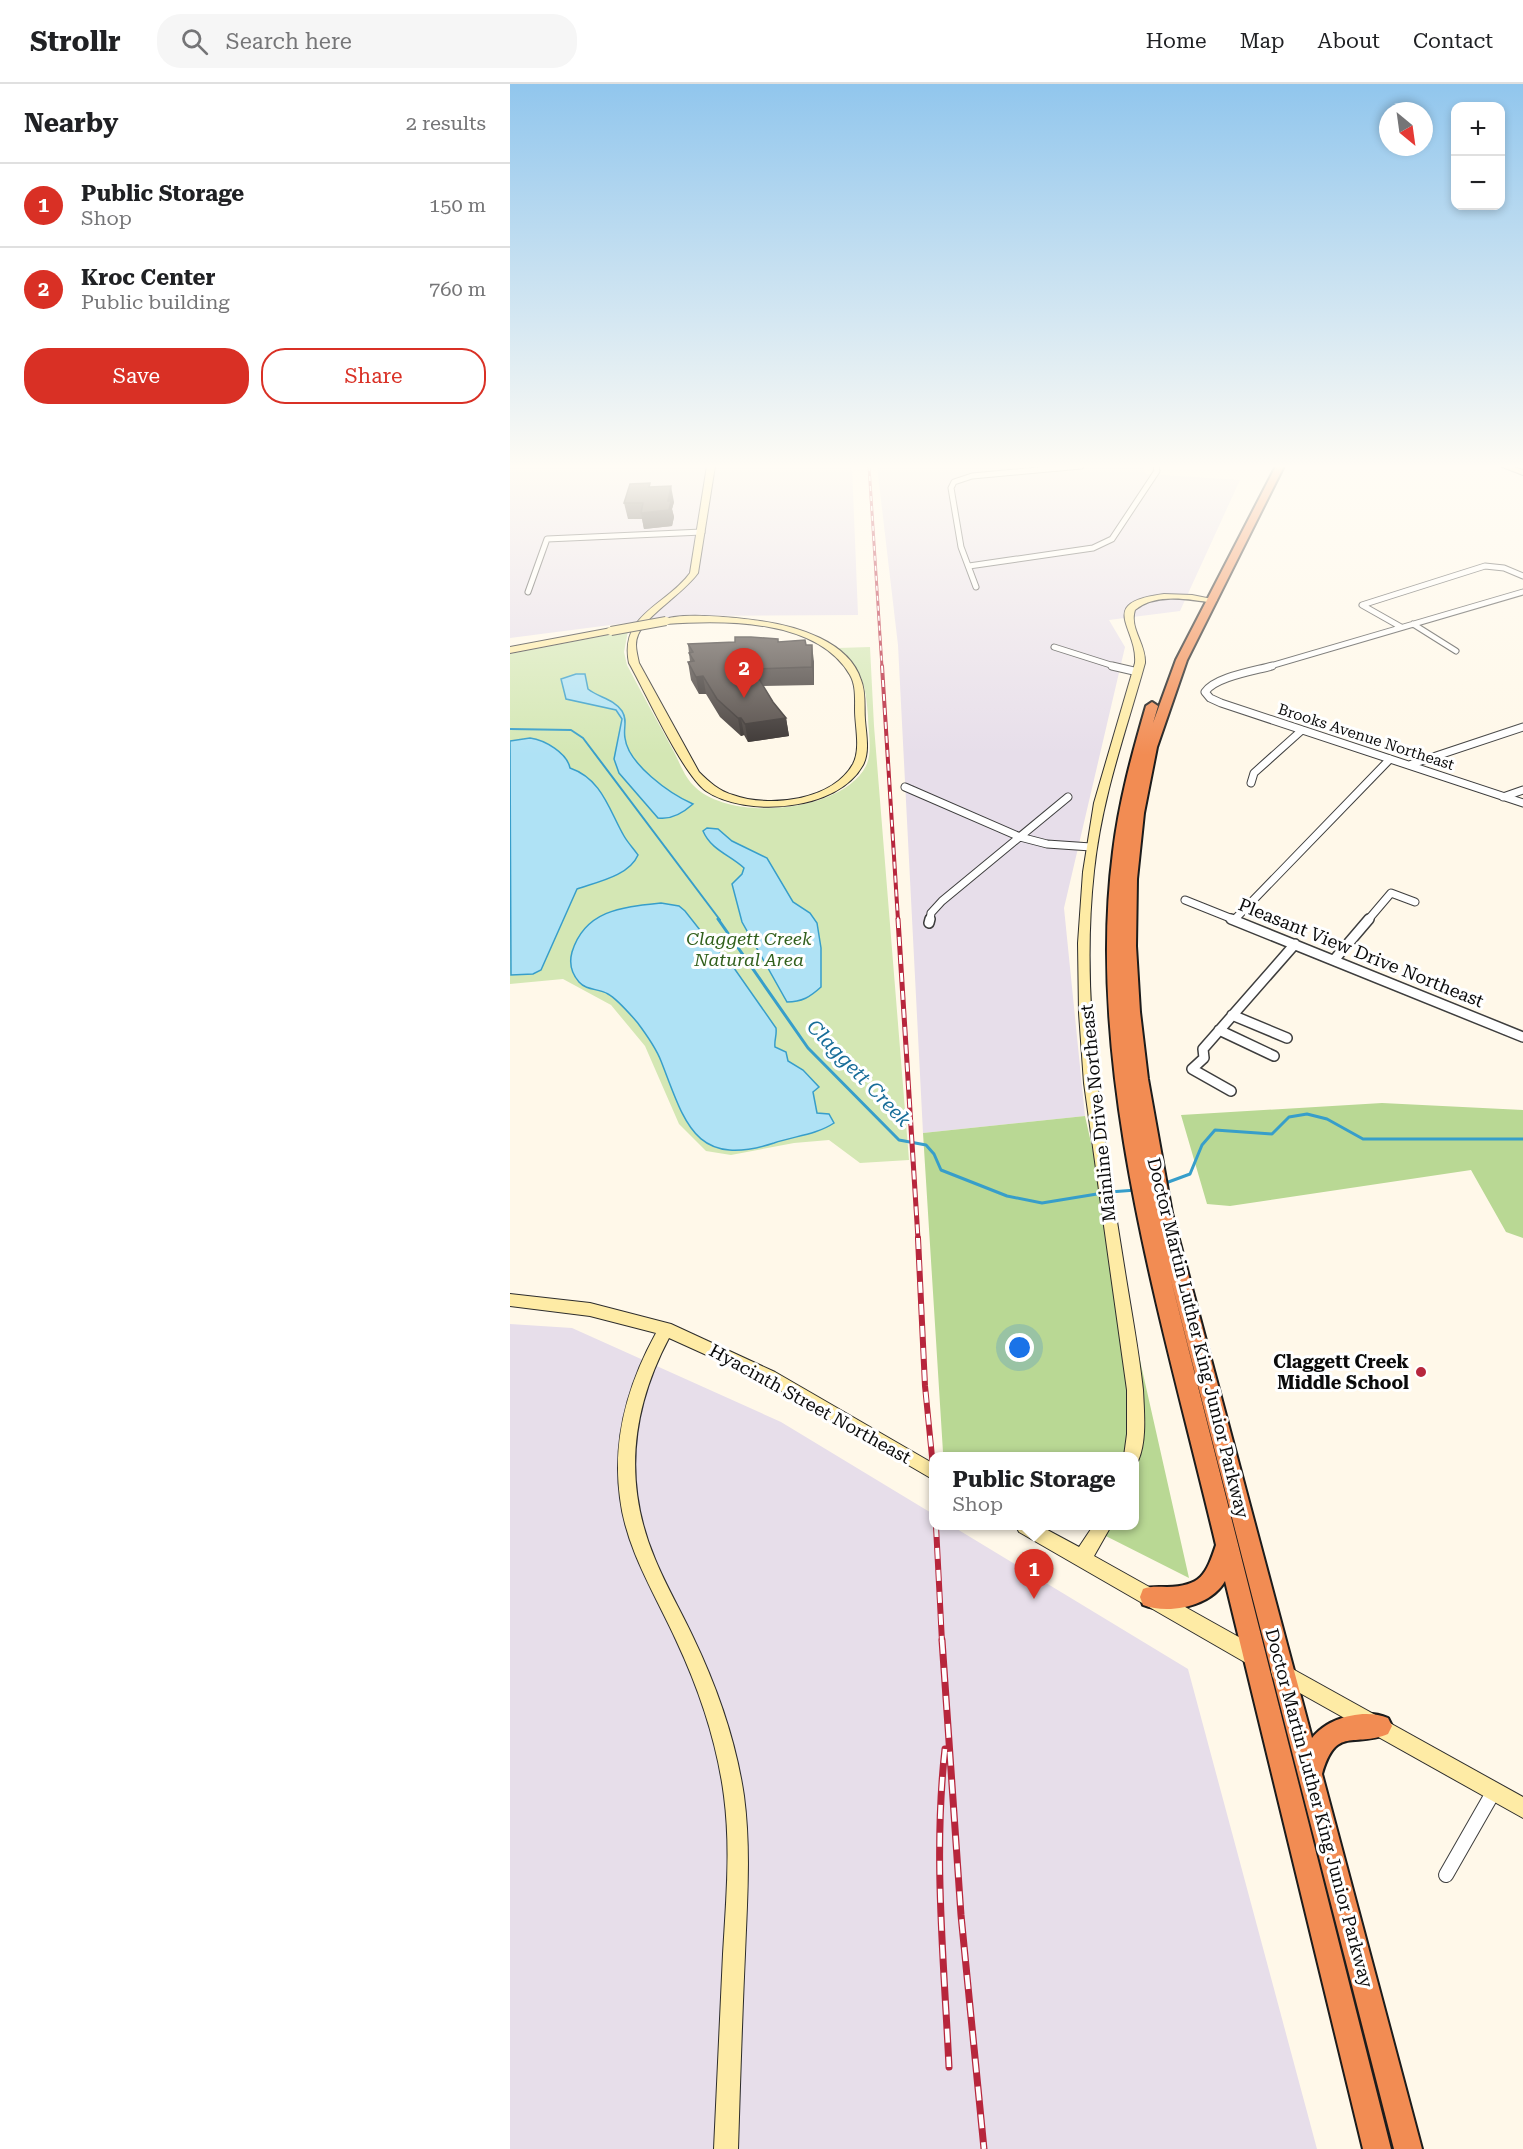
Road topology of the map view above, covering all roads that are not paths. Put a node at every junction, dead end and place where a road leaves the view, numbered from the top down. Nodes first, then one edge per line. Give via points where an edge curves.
1 (538, 562) edge
2 (696, 562) edge
3 (967, 562) edge
4 (991, 562) edge
5 (1224, 562) edge
6 (1227, 562) edge
7 (969, 566) junction
8 (1523, 576) edge
9 (976, 587) dead end
10 (528, 592) dead end
11 (1523, 592) edge
12 (1207, 599) junction
13 (1413, 624) junction
14 (640, 626) edge
15 (640, 626) edge
16 (640, 626) edge
17 (640, 626) edge
18 (1401, 627) junction
19 (1054, 647) dead end
20 (510, 650) edge
21 (1456, 651) dead end
22 (1138, 672) junction
23 (1523, 727) edge
24 (1302, 730) junction
25 (1390, 759) junction
26 (1409, 765) junction
27 (1251, 783) dead end
28 (905, 787) dead end
29 (1523, 790) edge
30 (1068, 797) dead end
31 (1503, 797) junction
32 (1523, 803) edge
33 (1020, 837) junction
34 (1090, 847) junction
35 (1185, 900) dead end
36 (1415, 902) dead end
37 (1235, 919) junction
38 (929, 922) dead end
39 (1295, 944) junction
40 (1334, 960) junction
41 (1232, 1015) junction
42 (1219, 1030) junction
43 (1523, 1037) edge
44 (1287, 1038) dead end
45 (1275, 1056) dead end
46 (1231, 1090) dead end
47 (1155, 1213) junction
48 (510, 1300) edge
49 (666, 1329) junction
50 (1133, 1452) edge
51 (929, 1471) edge
52 (1032, 1530) edge
53 (1100, 1530) edge
54 (1227, 1544) junction
55 (1082, 1558) junction
56 (1151, 1596) junction
57 (1255, 1657) junction
58 (1285, 1673) junction
59 (1380, 1726) junction
60 (1310, 1774) junction
61 (1494, 1791) junction
62 (1523, 1808) edge
63 (1446, 1875) dead end
64 (726, 2149) edge
65 (1377, 2149) edge
66 (1408, 2149) edge

1 - 10 street
2 - 14 street, bridge via 684,588
3 - 7 street
4 - 7 street
5 - 12 highway, Doctor Martin Luther King Junior Parkway
6 - 12 highway, Doctor Martin Luther King Junior Parkway
7 - 9 street
8 - 18 street via 1485,566 1362,605
11 - 13 street
12 - 22 street, Mainline Drive Northeast via 1162,596 1134,608 1128,616 1141,654
12 - 47 highway, Doctor Martin Luther King Junior Parkway via 1163,677 1141,738 1119,847 1114,907 1116,997 1125,1094
13 - 18 street
13 - 21 street
15 - 16 street, bridge via 631,642 631,655 695,774 708,788 748,802 790,802 827,791 856,768 861,752 858,686 850,669 832,650 799,633 760,623 712,619
17 - 20 street, bridge
18 - 24 street, Brooks Avenue Northeast via 1223,680 1204,692 1217,702
19 - 22 street
22 - 34 street, Mainline Drive Northeast via 1111,753
23 - 26 street
24 - 25 street, Brooks Avenue Northeast
24 - 27 street via 1254,773
25 - 26 street, Brooks Avenue Northeast
25 - 37 street
26 - 31 street, Brooks Avenue Northeast
28 - 33 street
29 - 31 street
30 - 33 street
31 - 32 street, Brooks Avenue Northeast
33 - 34 street via 1047,844
33 - 38 street via 936,907
34 - 50 street, Mainline Drive Northeast via 1084,989 1091,1081 1137,1403
35 - 37 street, Pleasant View Drive Northeast
36 - 40 street via 1391,893
37 - 39 street, Pleasant View Drive Northeast
39 - 40 street, Pleasant View Drive Northeast
39 - 41 street
40 - 43 street, Pleasant View Drive Northeast
41 - 42 street
41 - 44 street
42 - 45 street
42 - 46 street via 1192,1071
47 - 54 highway, Doctor Martin Luther King Junior Parkway
47 - 58 highway, Doctor Martin Luther King Junior Parkway
48 - 49 street, Hyacinth Street Northeast via 594,1310
49 - 51 street, Hyacinth Street Northeast via 768,1376
49 - 64 street via 635,1394 626,1440 625,1476 634,1527 711,1702 733,1789 738,1873
52 - 55 street
53 - 55 street
54 - 56 highway via 1214,1580 1199,1591 1182,1598
54 - 57 highway, Doctor Martin Luther King Junior Parkway
55 - 56 street
56 - 57 street
57 - 58 street
57 - 65 highway, Doctor Martin Luther King Junior Parkway
58 - 59 street
58 - 60 highway, Doctor Martin Luther King Junior Parkway
59 - 60 highway via 1349,1727 1325,1738
59 - 61 street
60 - 66 highway, Doctor Martin Luther King Junior Parkway
61 - 62 street
61 - 63 street

